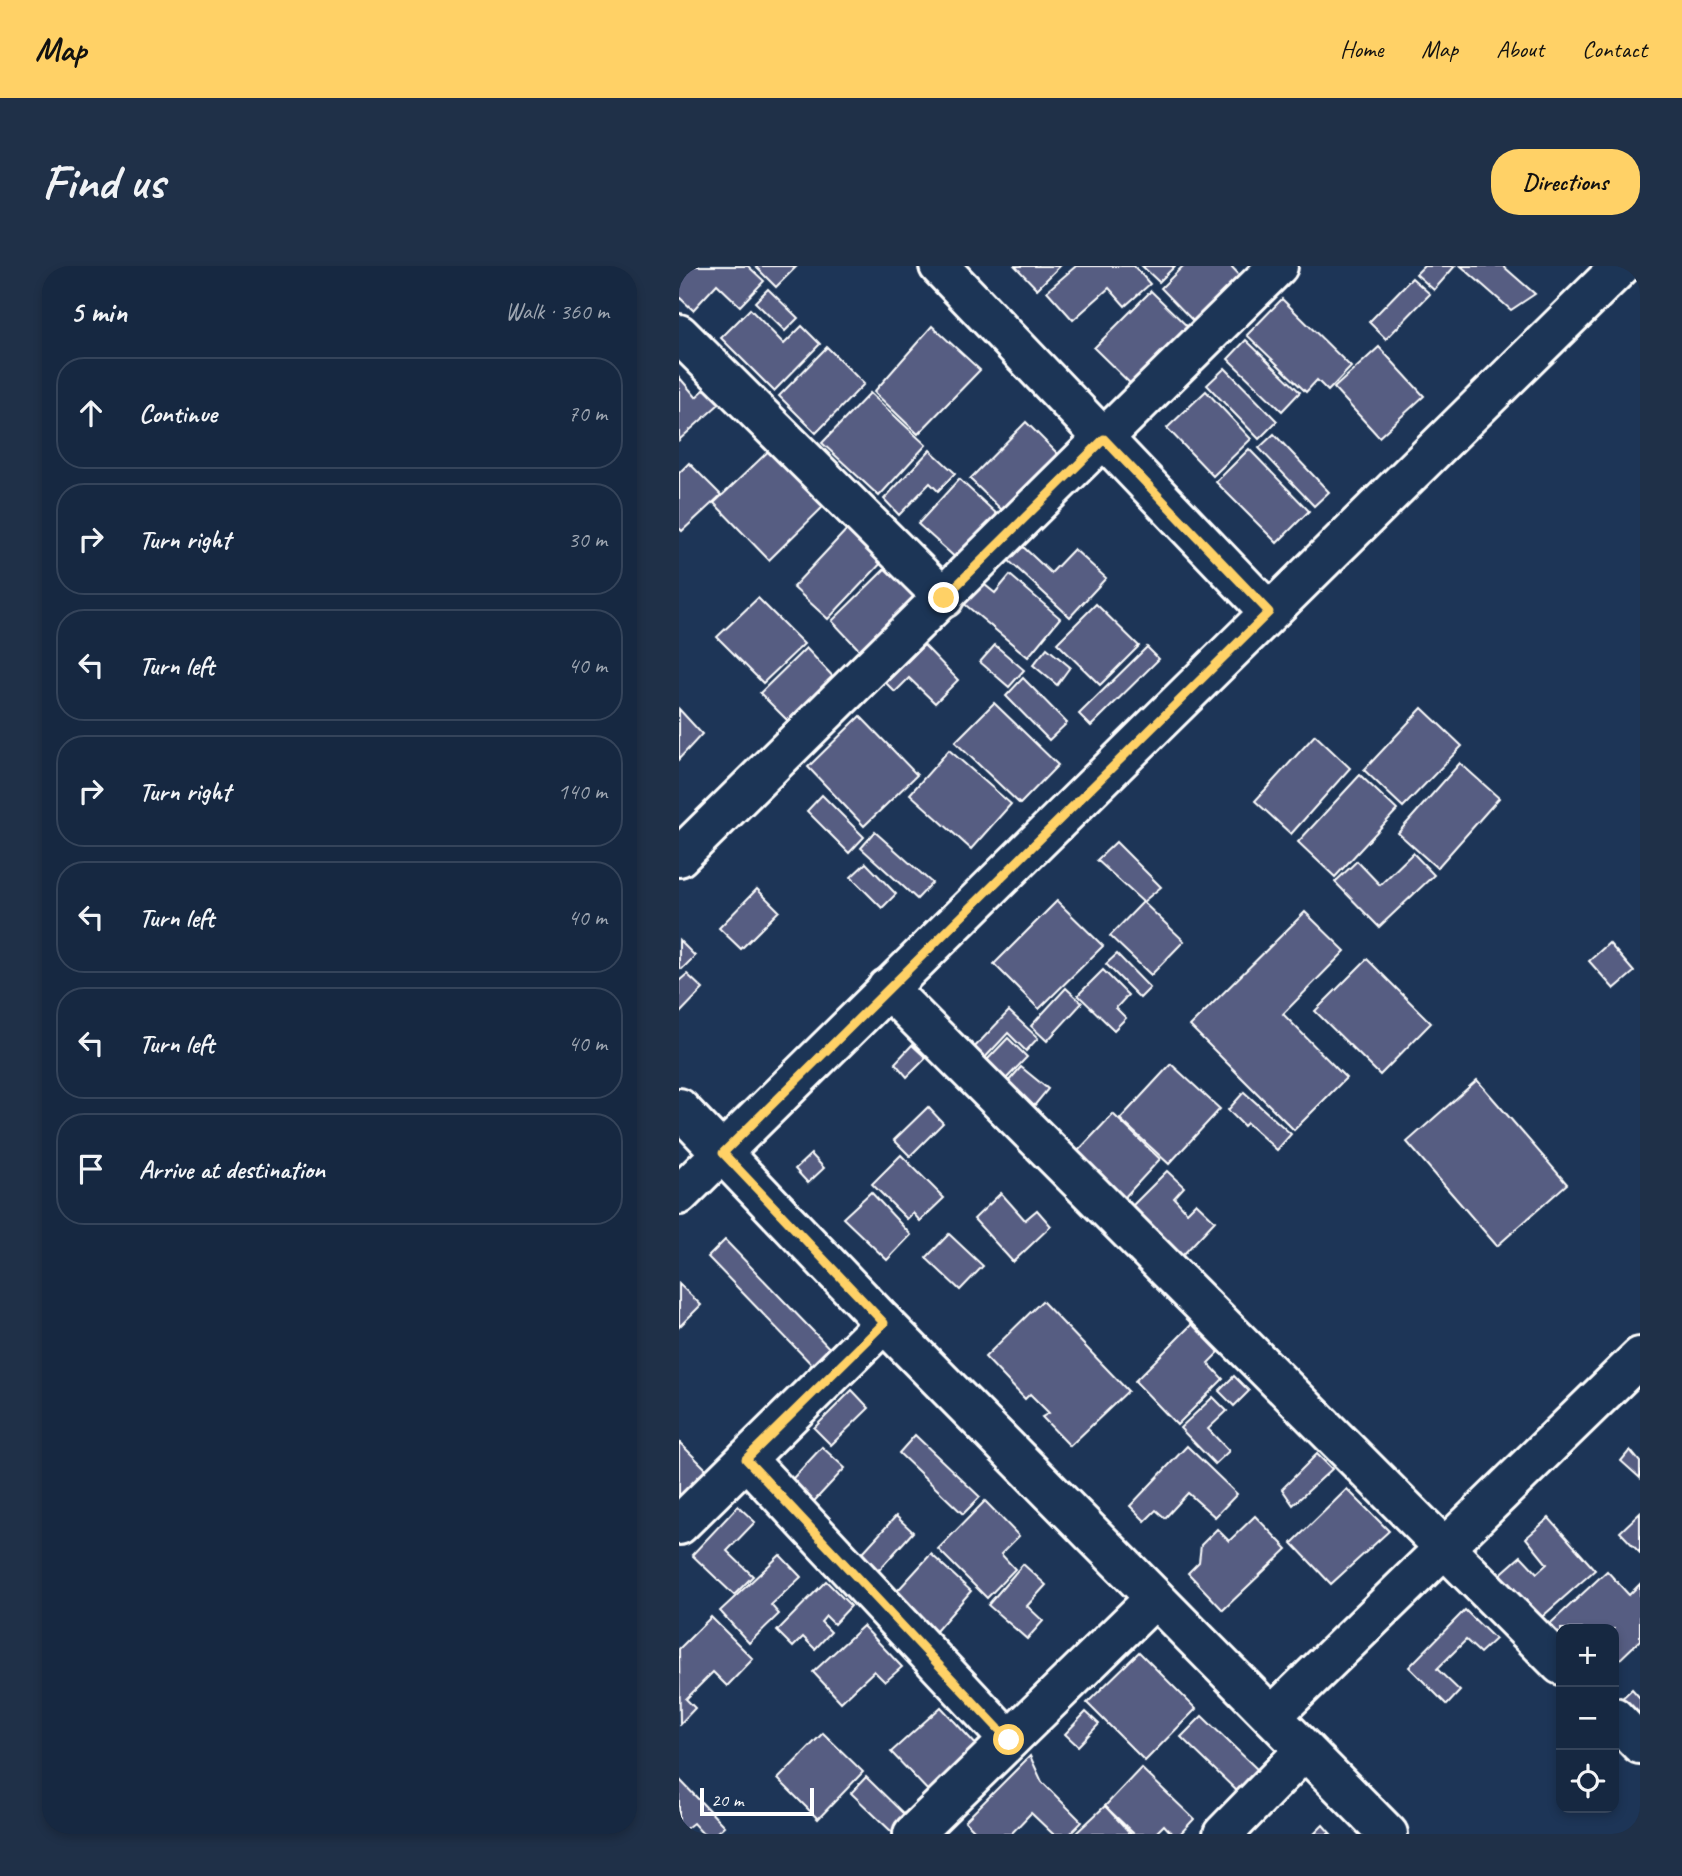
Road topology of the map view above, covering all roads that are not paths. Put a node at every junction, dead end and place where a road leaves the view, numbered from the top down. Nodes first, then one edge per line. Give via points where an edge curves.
1 (939, 266) edge
2 (1277, 266) edge
3 (1621, 266) edge
4 (679, 334) edge
5 (1104, 439) junction
6 (944, 598) junction
7 (1269, 612) junction
8 (686, 835) edge
9 (887, 988) junction
10 (679, 1108) edge
11 (723, 1153) junction
12 (679, 1195) edge
13 (884, 1323) junction
14 (1640, 1357) edge
15 (746, 1459) junction
16 (679, 1525) edge
17 (1445, 1548) junction
18 (1155, 1598) junction
19 (1556, 1660) edge
20 (1272, 1716) junction
21 (1619, 1722) edge
22 (1009, 1740) junction
23 (1640, 1744) edge
24 (1305, 1750) junction
25 (913, 1834) edge
26 (1223, 1834) edge
27 (1388, 1834) edge

1 - 5 street
2 - 5 street
3 - 7 street
4 - 6 street
5 - 6 street
5 - 7 street
6 - 8 street
7 - 9 street
9 - 11 street
9 - 17 street
10 - 11 street
11 - 12 street
11 - 13 street
13 - 15 street
13 - 18 street
14 - 17 street
15 - 16 street
15 - 22 street
17 - 19 street
17 - 20 street
18 - 20 street
18 - 22 street
20 - 24 street
21 - 23 street
22 - 25 street
24 - 26 street
24 - 27 street

